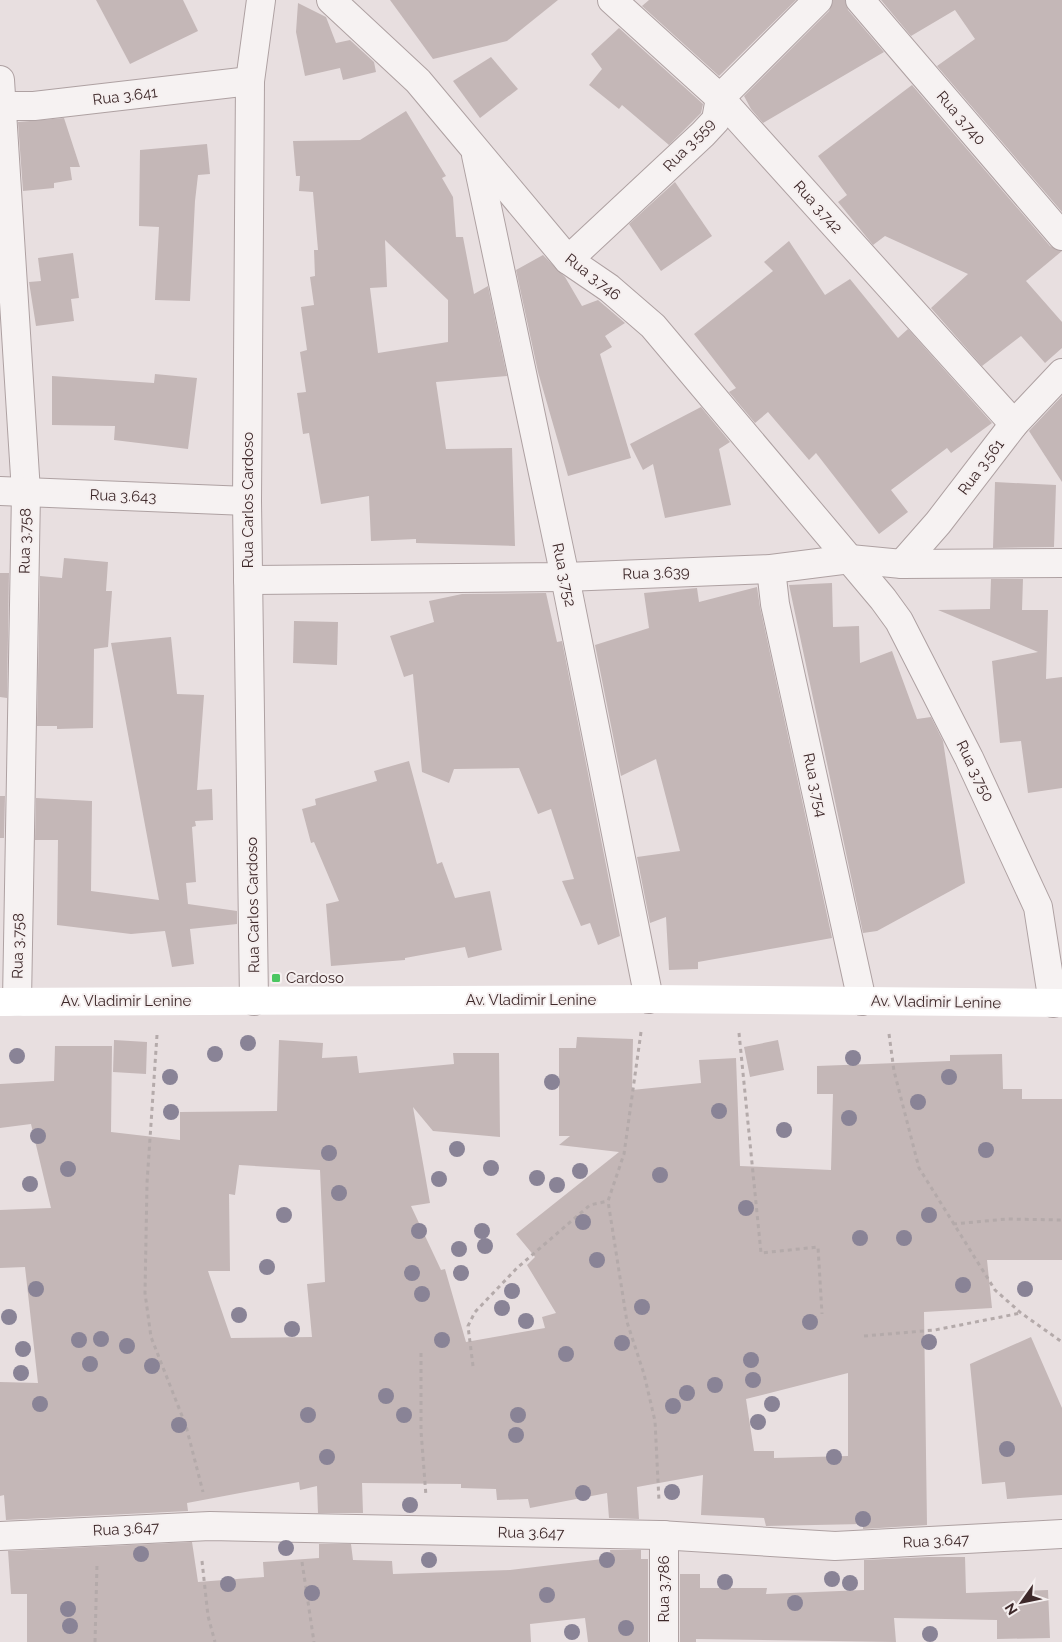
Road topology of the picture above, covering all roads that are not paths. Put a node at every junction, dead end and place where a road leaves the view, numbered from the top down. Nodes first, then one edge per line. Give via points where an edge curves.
1 (261, 0) edge
2 (331, 0) edge
3 (612, 0) edge
4 (818, 0) edge
5 (860, 0) edge
6 (250, 81) junction
7 (1, 98) edge
8 (720, 98) junction
9 (476, 152) junction
10 (1062, 236) edge
11 (568, 260) junction
12 (1062, 373) edge
13 (1014, 424) junction
14 (13, 492) edge
15 (247, 501) junction
16 (850, 559) junction
17 (902, 564) junction
18 (1062, 564) edge
19 (771, 569) junction
20 (565, 577) junction
21 (248, 580) junction
22 (647, 999) junction
23 (873, 1001) junction
24 (9, 1002) edge
25 (254, 1002) junction
26 (1058, 1003) edge
27 (1062, 1534) edge
28 (662, 1535) junction
29 (0, 1536) edge
30 (664, 1642) edge

1 - 6 street, Rua Carlos Cardoso
2 - 9 street, Rua 3.746 via 418,81
3 - 8 street, Rua 3.742
4 - 8 street
5 - 10 street, Rua 3.740
6 - 7 street, Rua 3.641 via 34,106
6 - 15 street, Rua Carlos Cardoso
7 - 14 street, Rua 3.758
8 - 11 street, Rua 3.559 via 716,120
8 - 13 street, Rua 3.742
9 - 11 street, Rua 3.746
9 - 20 street, Rua 3.752
11 - 16 street, Rua 3.746 via 609,288 653,326
12 - 13 street, Rua 3.561
13 - 17 street, Rua 3.561
14 - 15 street, Rua 3.643
14 - 24 street, Rua 3.758
15 - 21 street, Rua Carlos Cardoso
16 - 17 street, Rua 3.639
16 - 19 street, Rua 3.639
16 - 26 street, Rua 3.750 via 898,621 970,758 1038,907
17 - 18 street, Rua 3.639
19 - 20 street, Rua 3.639
19 - 23 street, Rua 3.754 via 775,604
20 - 21 street, Rua 3.639
20 - 22 street, Rua 3.752
21 - 25 street, Rua Carlos Cardoso
22 - 23 main road, Av. Vladimir Lenine
22 - 25 main road, Av. Vladimir Lenine
23 - 26 main road, Av. Vladimir Lenine
24 - 25 main road, Av. Vladimir Lenine
27 - 28 street, Rua 3.647 via 835,1546
28 - 29 street, Rua 3.647 via 204,1526
28 - 30 street, Rua 3.786

